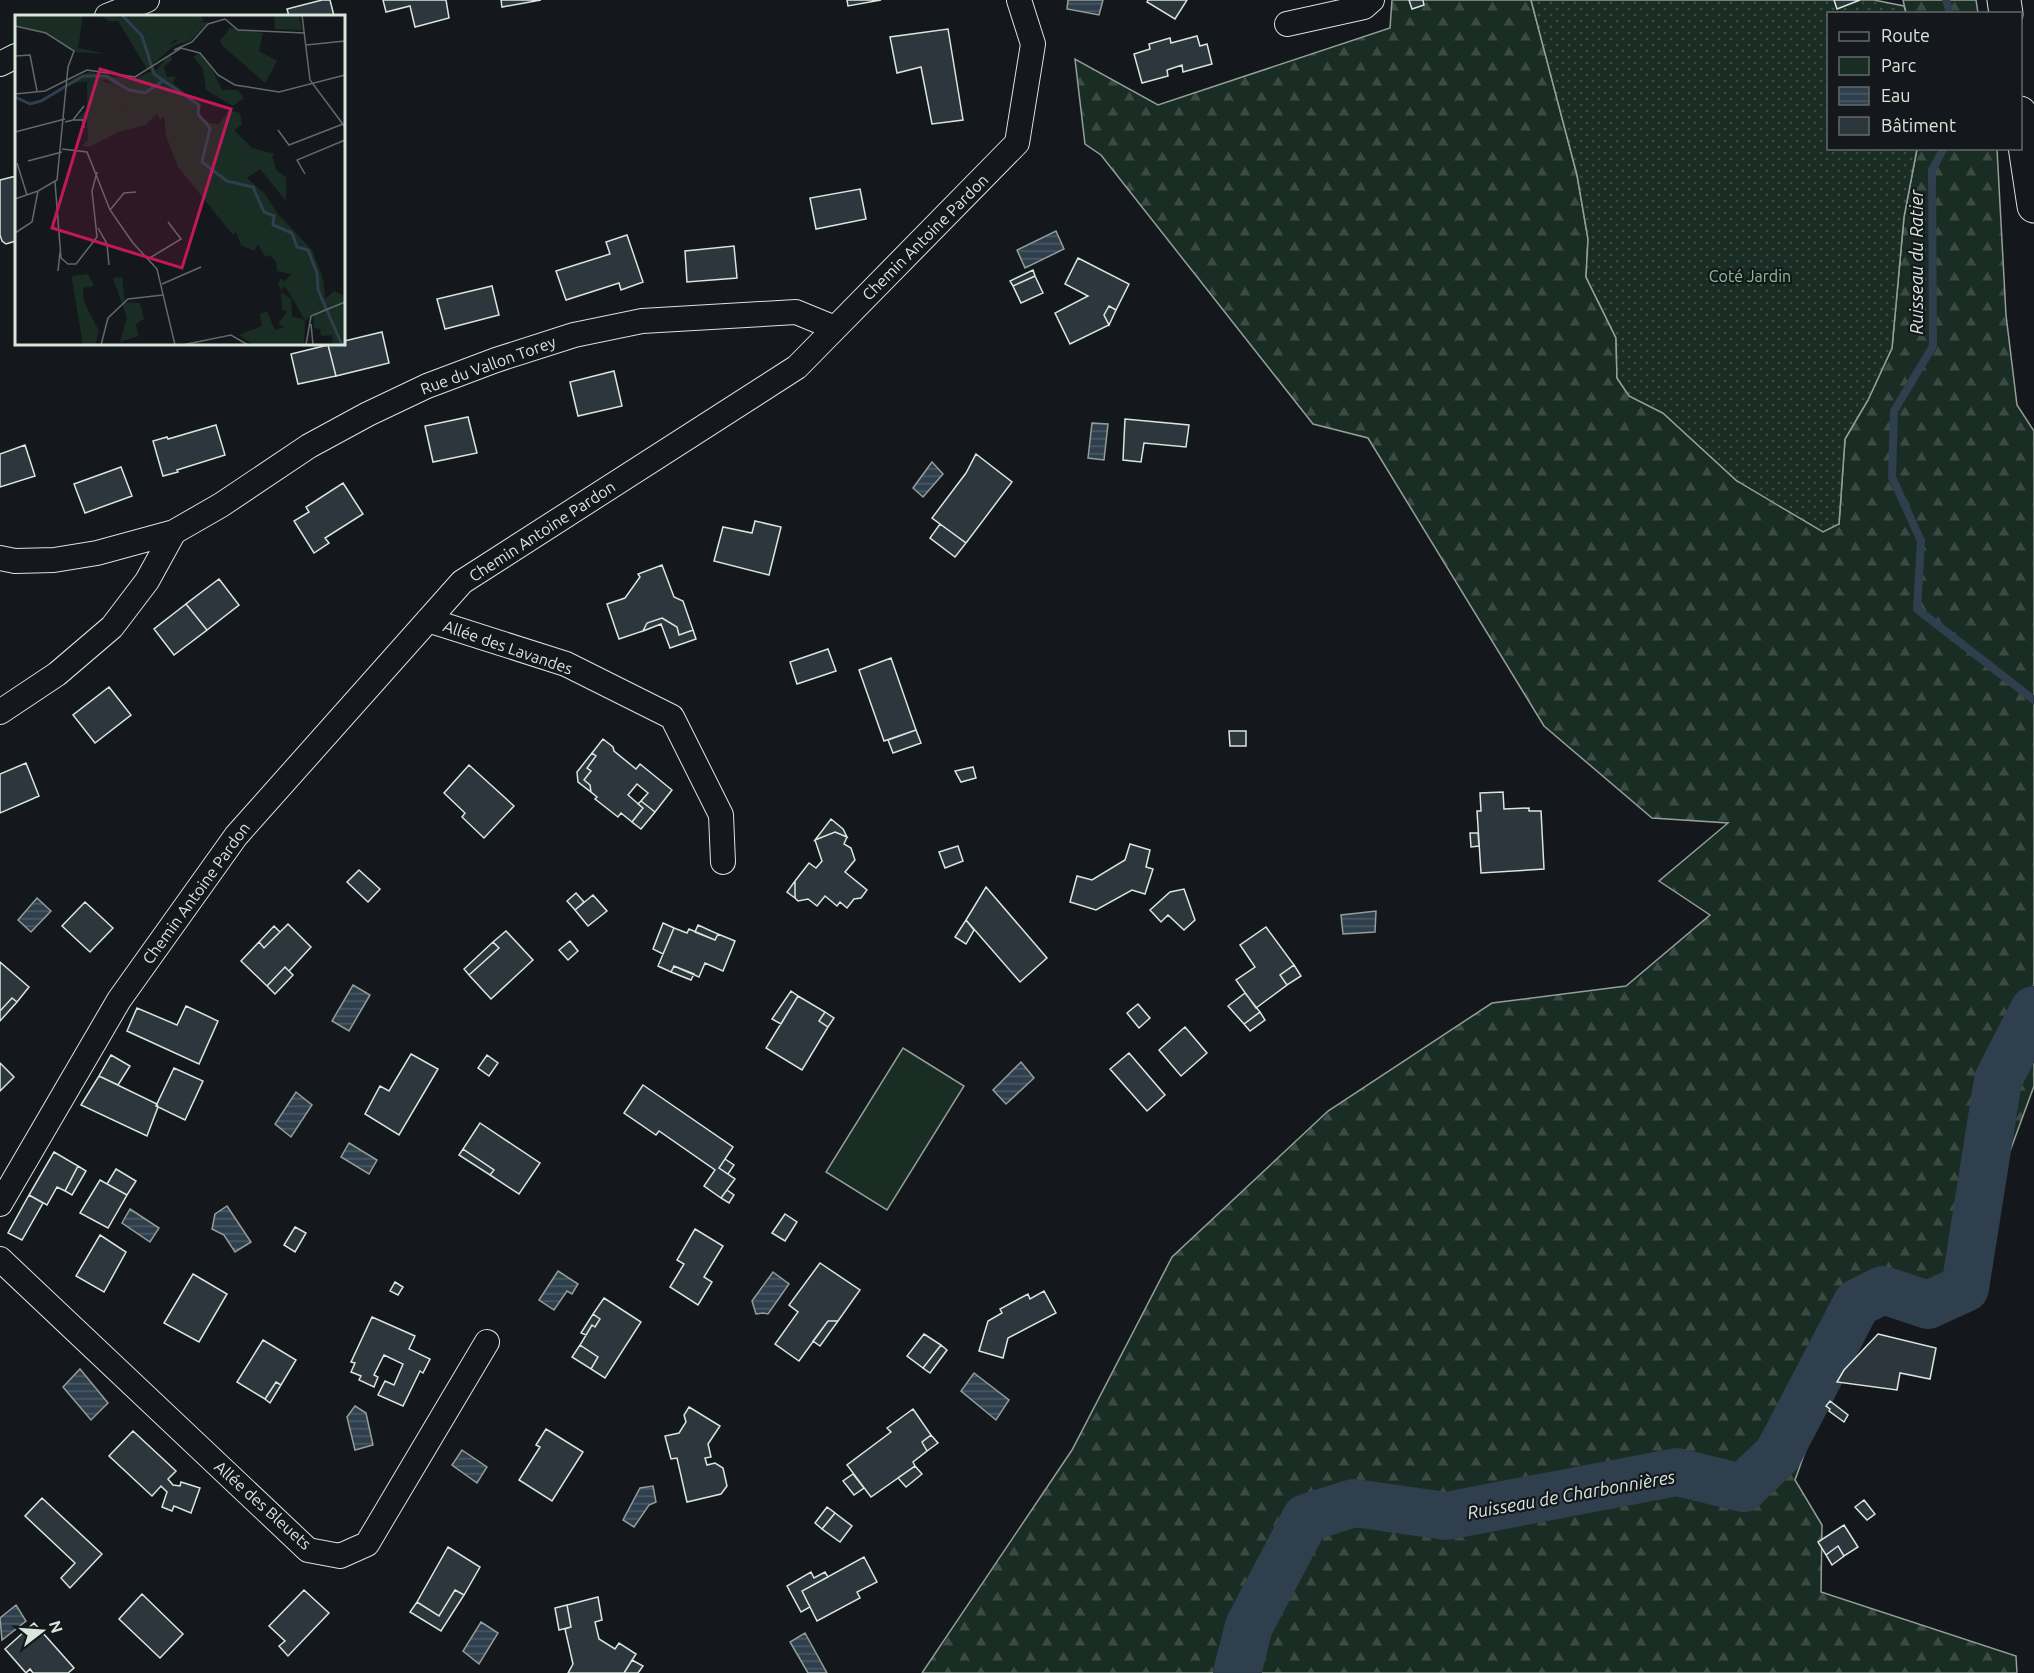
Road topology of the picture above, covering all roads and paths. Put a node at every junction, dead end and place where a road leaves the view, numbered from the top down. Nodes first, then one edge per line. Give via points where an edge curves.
1 (147, 0) edge
2 (1019, 0) edge
3 (1372, 0) edge
4 (110, 15) edge
5 (1287, 24) dead end
6 (15, 56) edge
7 (0, 64) edge
8 (2022, 126) edge
9 (2034, 206) edge
10 (835, 328) junction
11 (174, 532) junction
12 (0, 558) edge
13 (428, 620) junction
14 (0, 712) edge
15 (723, 862) dead end
16 (0, 1204) edge
17 (0, 1259) edge
18 (487, 1342) dead end

1 - 4 street
2 - 10 street, Chemin Antoine Pardon via 1033,44 1017,143
3 - 5 street via 1364,7
6 - 7 street
8 - 9 main road
10 - 11 street, Rue du Vallon Torey via 796,312 642,321 574,335 427,386 368,414 309,446
10 - 13 street, Chemin Antoine Pardon via 797,367 462,582
11 - 12 street, Rue du Vallon Torey via 54,560
11 - 14 street via 147,581 112,627 57,674
13 - 15 street, Allée des Lavandes via 566,664 672,717 721,815
13 - 16 street, Chemin Antoine Pardon via 236,836 118,1000
17 - 18 street, Allée des Bleuets via 308,1550 340,1556 367,1544

